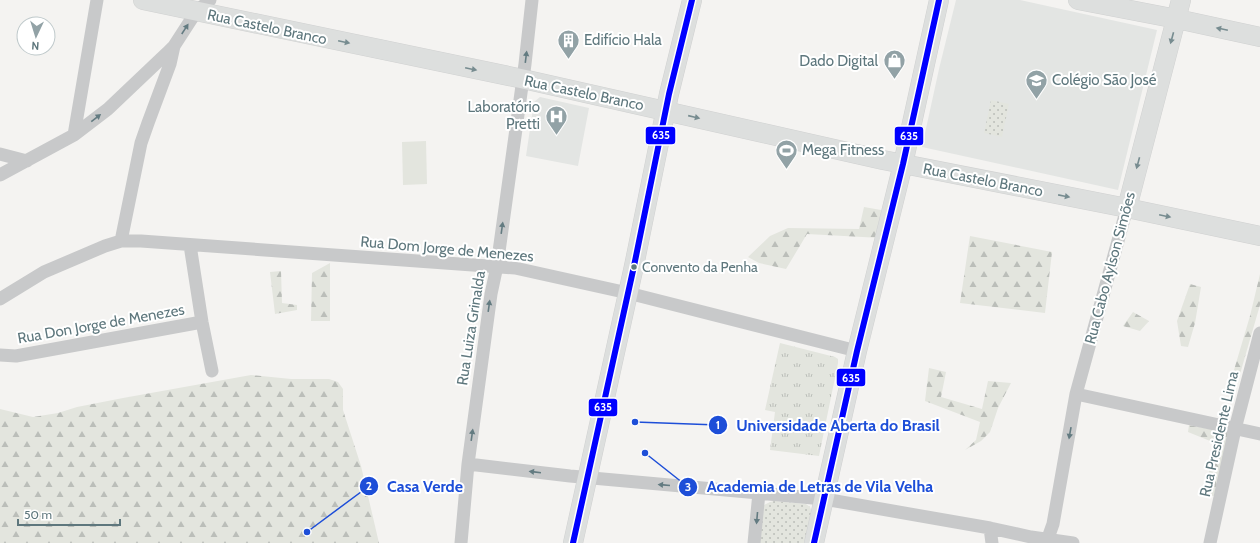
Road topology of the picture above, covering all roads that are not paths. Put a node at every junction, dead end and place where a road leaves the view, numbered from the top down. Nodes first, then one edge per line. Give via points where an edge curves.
1 (97, 0) edge
2 (143, 0) edge
3 (210, 0) edge
4 (532, 0) edge
5 (692, 0) edge
6 (939, 0) edge
7 (1078, 0) edge
8 (1181, 0) edge
9 (196, 12) junction
10 (1177, 19) junction
11 (1260, 37) edge
12 (174, 46) junction
13 (523, 79) junction
14 (666, 110) junction
15 (74, 135) junction
16 (0, 154) edge
17 (27, 161) junction
18 (903, 164) junction
19 (0, 175) edge
20 (1127, 208) junction
21 (1260, 236) edge
22 (121, 241) junction
23 (190, 245) junction
24 (497, 266) junction
25 (628, 293) junction
26 (0, 299) edge
27 (202, 322) junction
28 (1260, 333) edge
29 (857, 351) junction
30 (0, 355) edge
31 (212, 370) dead end
32 (1076, 394) junction
33 (1235, 429) junction
34 (1260, 434) edge
35 (468, 464) junction
36 (587, 477) junction
37 (759, 493) junction
38 (824, 499) junction
39 (990, 528) junction
40 (1048, 538) junction
41 (461, 543) edge
42 (573, 543) edge
43 (754, 543) edge
44 (814, 543) edge
45 (992, 543) edge
46 (1074, 543) edge
47 (1210, 543) edge

1 - 15 street
2 - 9 main road, Rua Castelo Branco
3 - 9 street
13 -> 4 street, Rua Luiza Grinalda
5 - 14 main road
6 - 18 main road
7 - 10 main road
8 - 10 main road, Rua Cabo Aylson Simões
12 -> 9 street
9 -> 13 main road, Rua Castelo Branco
11 -> 10 main road
10 -> 20 main road, Rua Cabo Aylson Simões
15 -> 12 street via 108,109
12 - 22 street via 170,64 141,143
13 - 14 main road, Rua Castelo Branco
24 -> 13 street, Rua Luiza Grinalda
14 -> 18 main road, Rua Castelo Branco
14 - 25 main road
15 - 17 street
16 - 17 street
17 - 19 street
18 -> 20 main road, Rua Castelo Branco
18 - 29 main road
20 -> 21 main road, Rua Castelo Branco
20 - 32 street, Rua Cabo Aylson Simões
22 - 23 street, Rua Dom Jorge de Menezes
22 - 26 street via 44,272
23 - 24 street, Rua Dom Jorge de Menezes
23 - 27 street, Rua Don Jorge de Menezes
24 - 25 street, Rua Dom Jorge de Menezes
35 -> 24 street, Rua Luiza Grinalda
25 - 29 street, Rua Dom Jorge de Menezes
25 - 36 main road
27 - 30 street, Rua Don Jorge de Menezes via 16,356
27 - 31 street
28 - 33 street, Rua Presidente Lima
29 - 38 main road
32 - 33 street
32 -> 40 street, Rua Cabo Aylson Simões via 1053,524
33 - 34 street
33 - 47 street, Rua Presidente Lima
36 -> 35 street
35 - 41 street, Rua Luiza Grinalda
37 -> 36 street
36 - 42 main road
37 - 38 street
37 -> 43 street
38 - 39 street
38 - 44 main road
39 - 40 street
39 - 45 street
40 - 46 street

